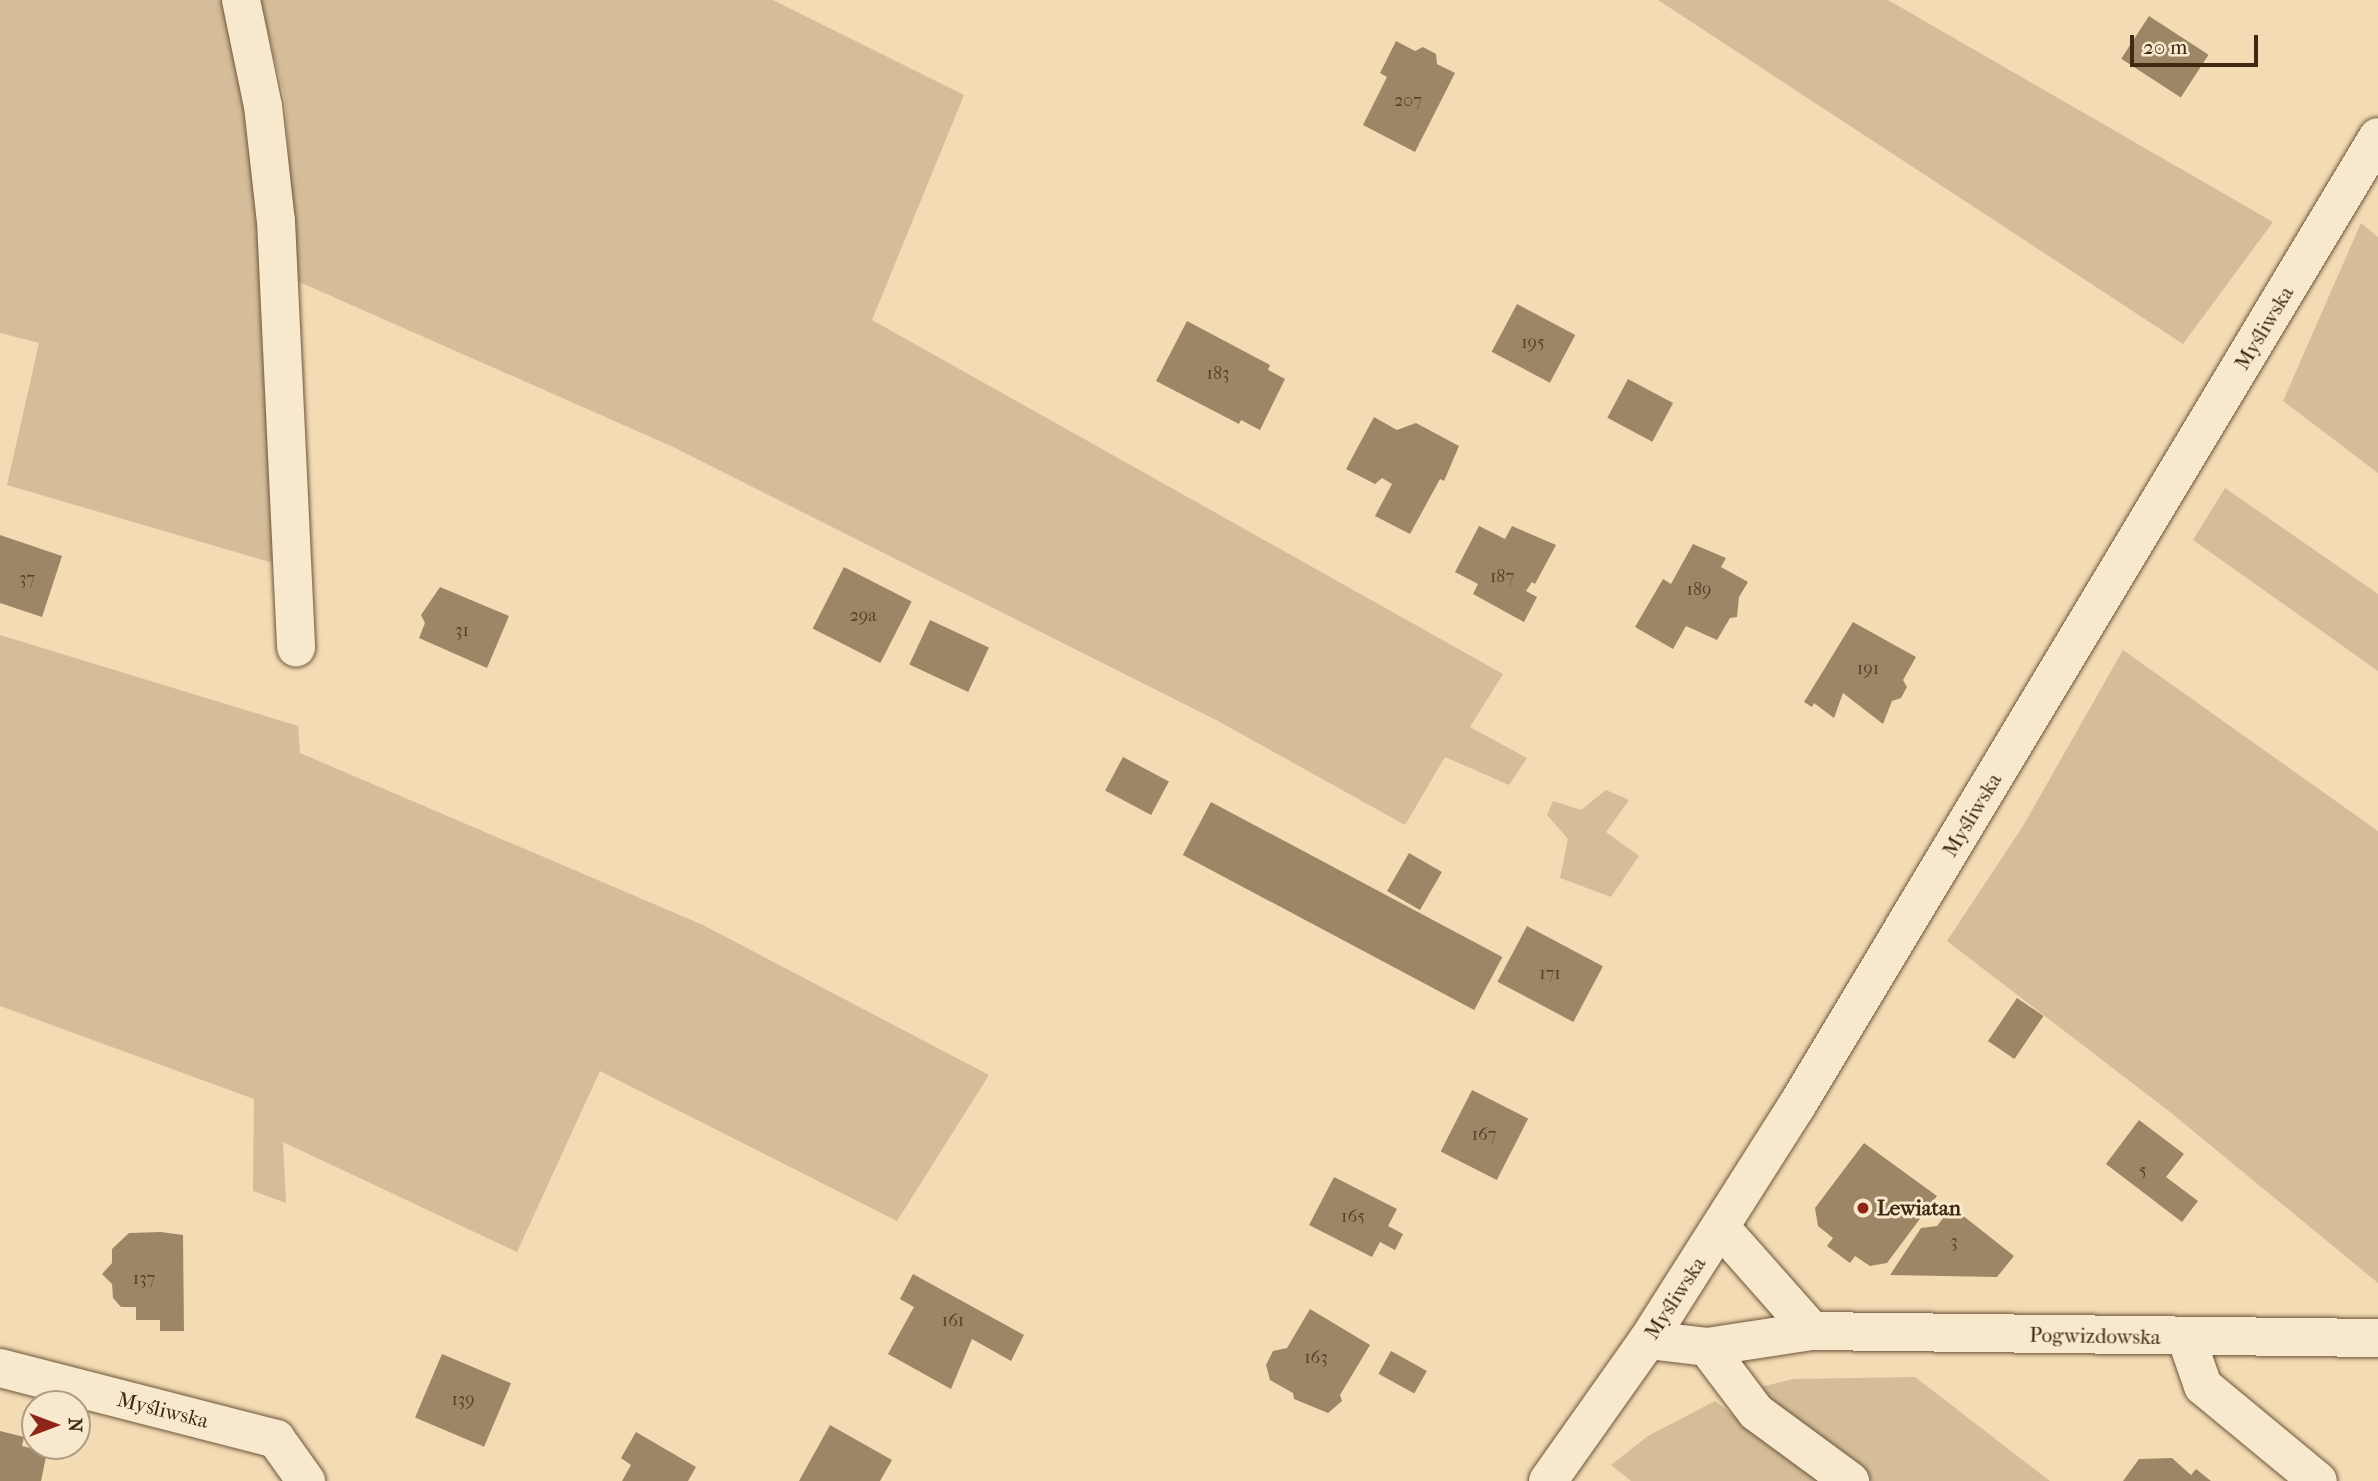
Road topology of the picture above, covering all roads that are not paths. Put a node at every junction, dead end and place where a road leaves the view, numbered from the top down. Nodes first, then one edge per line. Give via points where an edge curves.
1 (241, 0) edge
2 (2378, 137) edge
3 (296, 648) dead end
4 (1721, 1228) junction
5 (1812, 1331) junction
6 (2186, 1337) junction
7 (2378, 1338) edge
8 (1648, 1340) junction
9 (1707, 1347) junction
10 (0, 1368) edge
11 (306, 1481) edge
12 (1548, 1481) edge
13 (1850, 1481) edge
14 (2318, 1481) edge

1 - 3 street via 263,106 276,221
2 - 4 street, Myśliwska
4 - 5 street
4 - 8 street, Myśliwska
5 - 6 street, Pogwizdowska
5 - 9 street, Pogwizdowska
6 - 7 street, Pogwizdowska
6 - 14 street via 2203,1386
8 - 9 street, Pogwizdowska
8 - 12 street, Myśliwska
9 - 13 street via 1755,1412
10 - 11 street, Myśliwska via 276,1439

